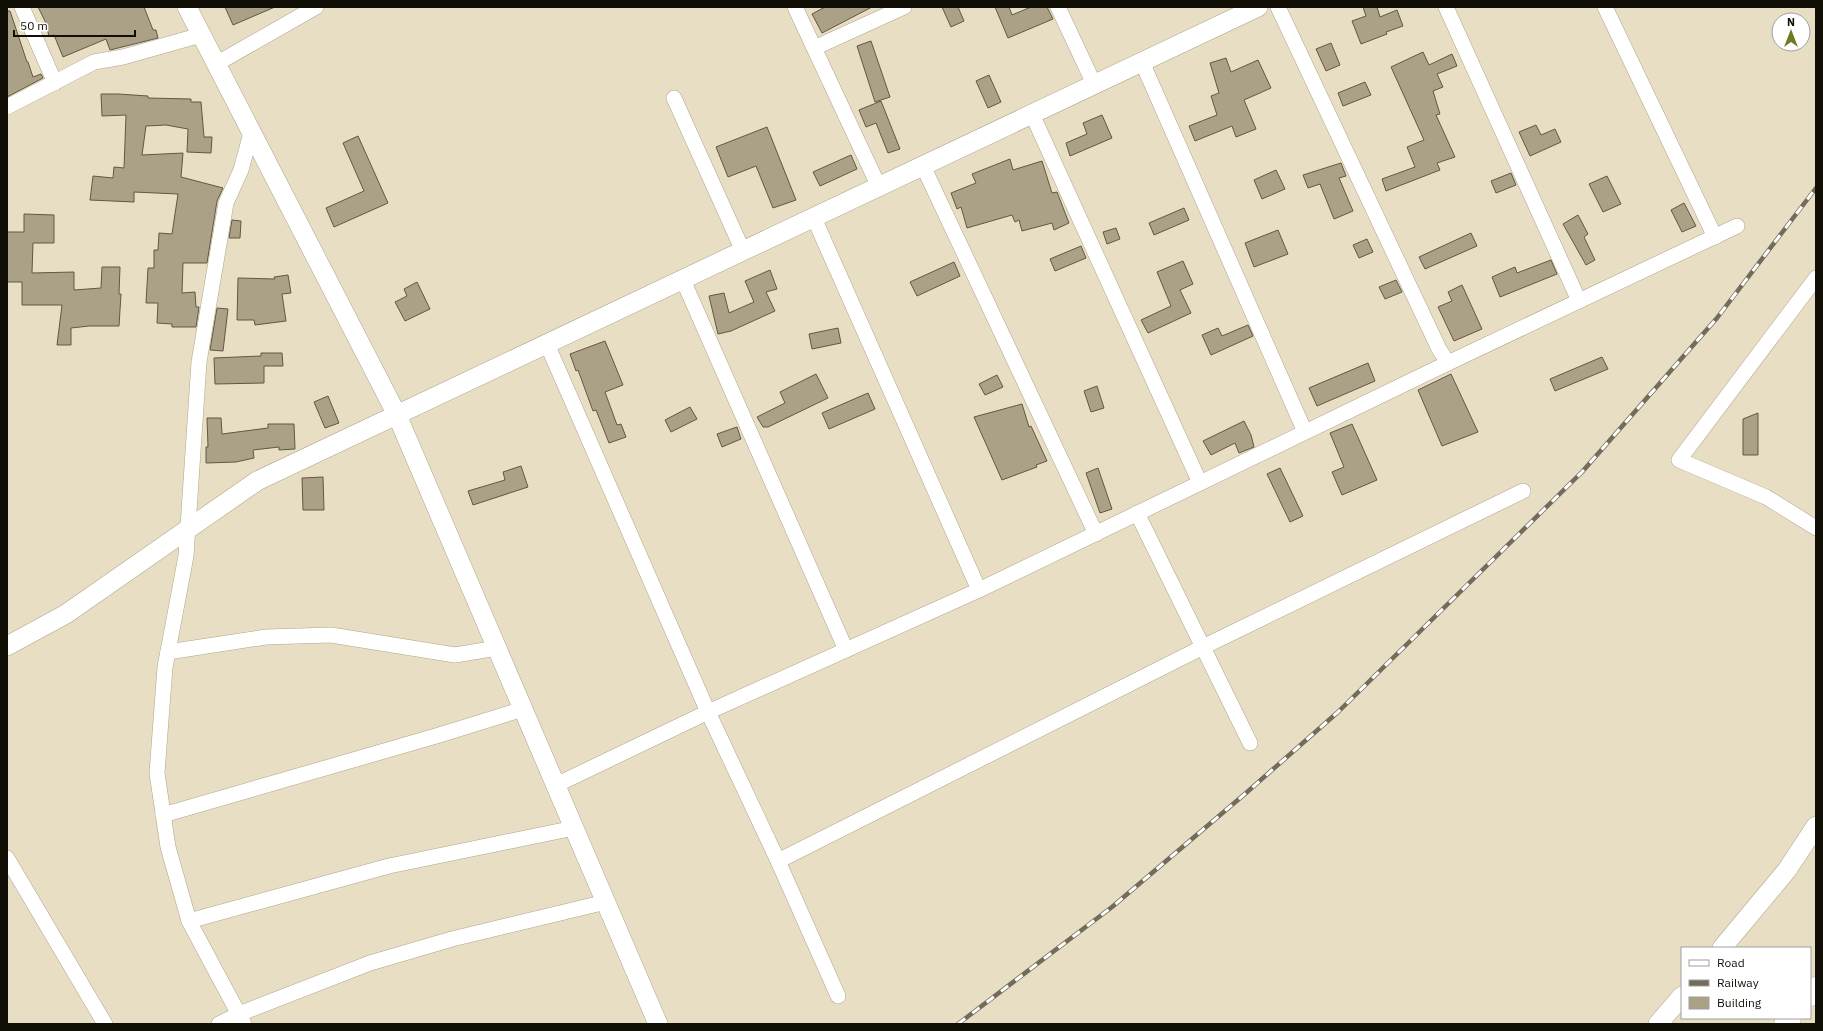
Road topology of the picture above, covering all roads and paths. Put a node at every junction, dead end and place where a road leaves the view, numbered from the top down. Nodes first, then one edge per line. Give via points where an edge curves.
1 (22, 7) edge
2 (187, 7) edge
3 (316, 7) edge
4 (795, 7) edge
5 (904, 7) edge
6 (1058, 7) edge
7 (1258, 7) edge
8 (1278, 7) edge
9 (1446, 7) edge
10 (1605, 7) edge
11 (201, 35) junction
12 (814, 48) junction
13 (1142, 62) junction
14 (216, 64) junction
15 (55, 83) junction
16 (1094, 84) junction
17 (674, 98) dead end
18 (7, 107) edge
19 (1032, 114) junction
20 (251, 133) junction
21 (923, 166) junction
22 (879, 187) junction
23 (814, 218) junction
24 (1737, 226) dead end
25 (1715, 237) junction
26 (743, 251) junction
27 (1816, 278) edge
28 (684, 280) junction
29 (1579, 301) junction
30 (547, 344) junction
31 (1448, 364) junction
32 (397, 415) junction
33 (1306, 432) junction
34 (1200, 483) junction
35 (1523, 491) dead end
36 (1138, 514) junction
37 (1816, 528) edge
38 (189, 529) junction
39 (1096, 534) junction
40 (979, 590) junction
41 (7, 646) edge
42 (1203, 646) junction
43 (497, 648) junction
44 (846, 650) junction
45 (168, 652) junction
46 (523, 709) junction
47 (708, 712) junction
48 (1250, 743) dead end
49 (556, 786) junction
50 (163, 815) junction
51 (1816, 826) edge
52 (574, 828) junction
53 (7, 858) edge
54 (778, 861) junction
55 (606, 902) junction
56 (189, 921) junction
57 (1723, 947) edge
58 (838, 996) dead end
59 (1681, 997) edge
60 (241, 1019) edge
61 (105, 1024) edge
62 (218, 1024) edge
63 (658, 1024) edge
64 (1658, 1024) edge

1 - 15 street
2 - 11 street
3 - 14 street
4 - 12 street
5 - 12 street
6 - 16 street
7 - 13 street
8 - 31 street
9 - 29 street
10 - 25 street
11 - 14 street
11 - 15 street via 123,57 94,62
12 - 22 street
13 - 16 street
13 - 33 street
14 - 20 street
15 - 18 street
16 - 19 street
17 - 26 street
19 - 21 street
19 - 34 street
20 - 32 street
20 - 38 street via 242,170 226,203 199,362
21 - 22 street
21 - 39 street
22 - 23 street
23 - 26 street
23 - 40 street
24 - 25 street
25 - 29 street
26 - 28 street
27 - 37 street via 1679,460 1766,497
28 - 30 street
28 - 44 street
29 - 31 street
30 - 32 street
30 - 47 street
31 - 33 street
32 - 38 street via 257,481
32 - 43 street
33 - 34 street
34 - 36 street
35 - 42 street
36 - 39 street
36 - 42 street
38 - 41 street via 66,614
38 - 45 street
39 - 40 street
40 - 44 street
42 - 48 street
42 - 54 street
43 - 45 street via 455,655 331,635 266,637
43 - 46 street
44 - 47 street
45 - 50 street via 157,773
46 - 49 street
46 - 50 street
47 - 49 street
47 - 54 street
49 - 52 street
50 - 56 street via 168,847
51 - 57 street via 1787,870
52 - 55 street
52 - 56 street via 389,866
53 - 61 street
54 - 58 street
55 - 60 street via 452,939 370,963
55 - 63 street
56 - 60 street
59 - 64 street
60 - 62 street

